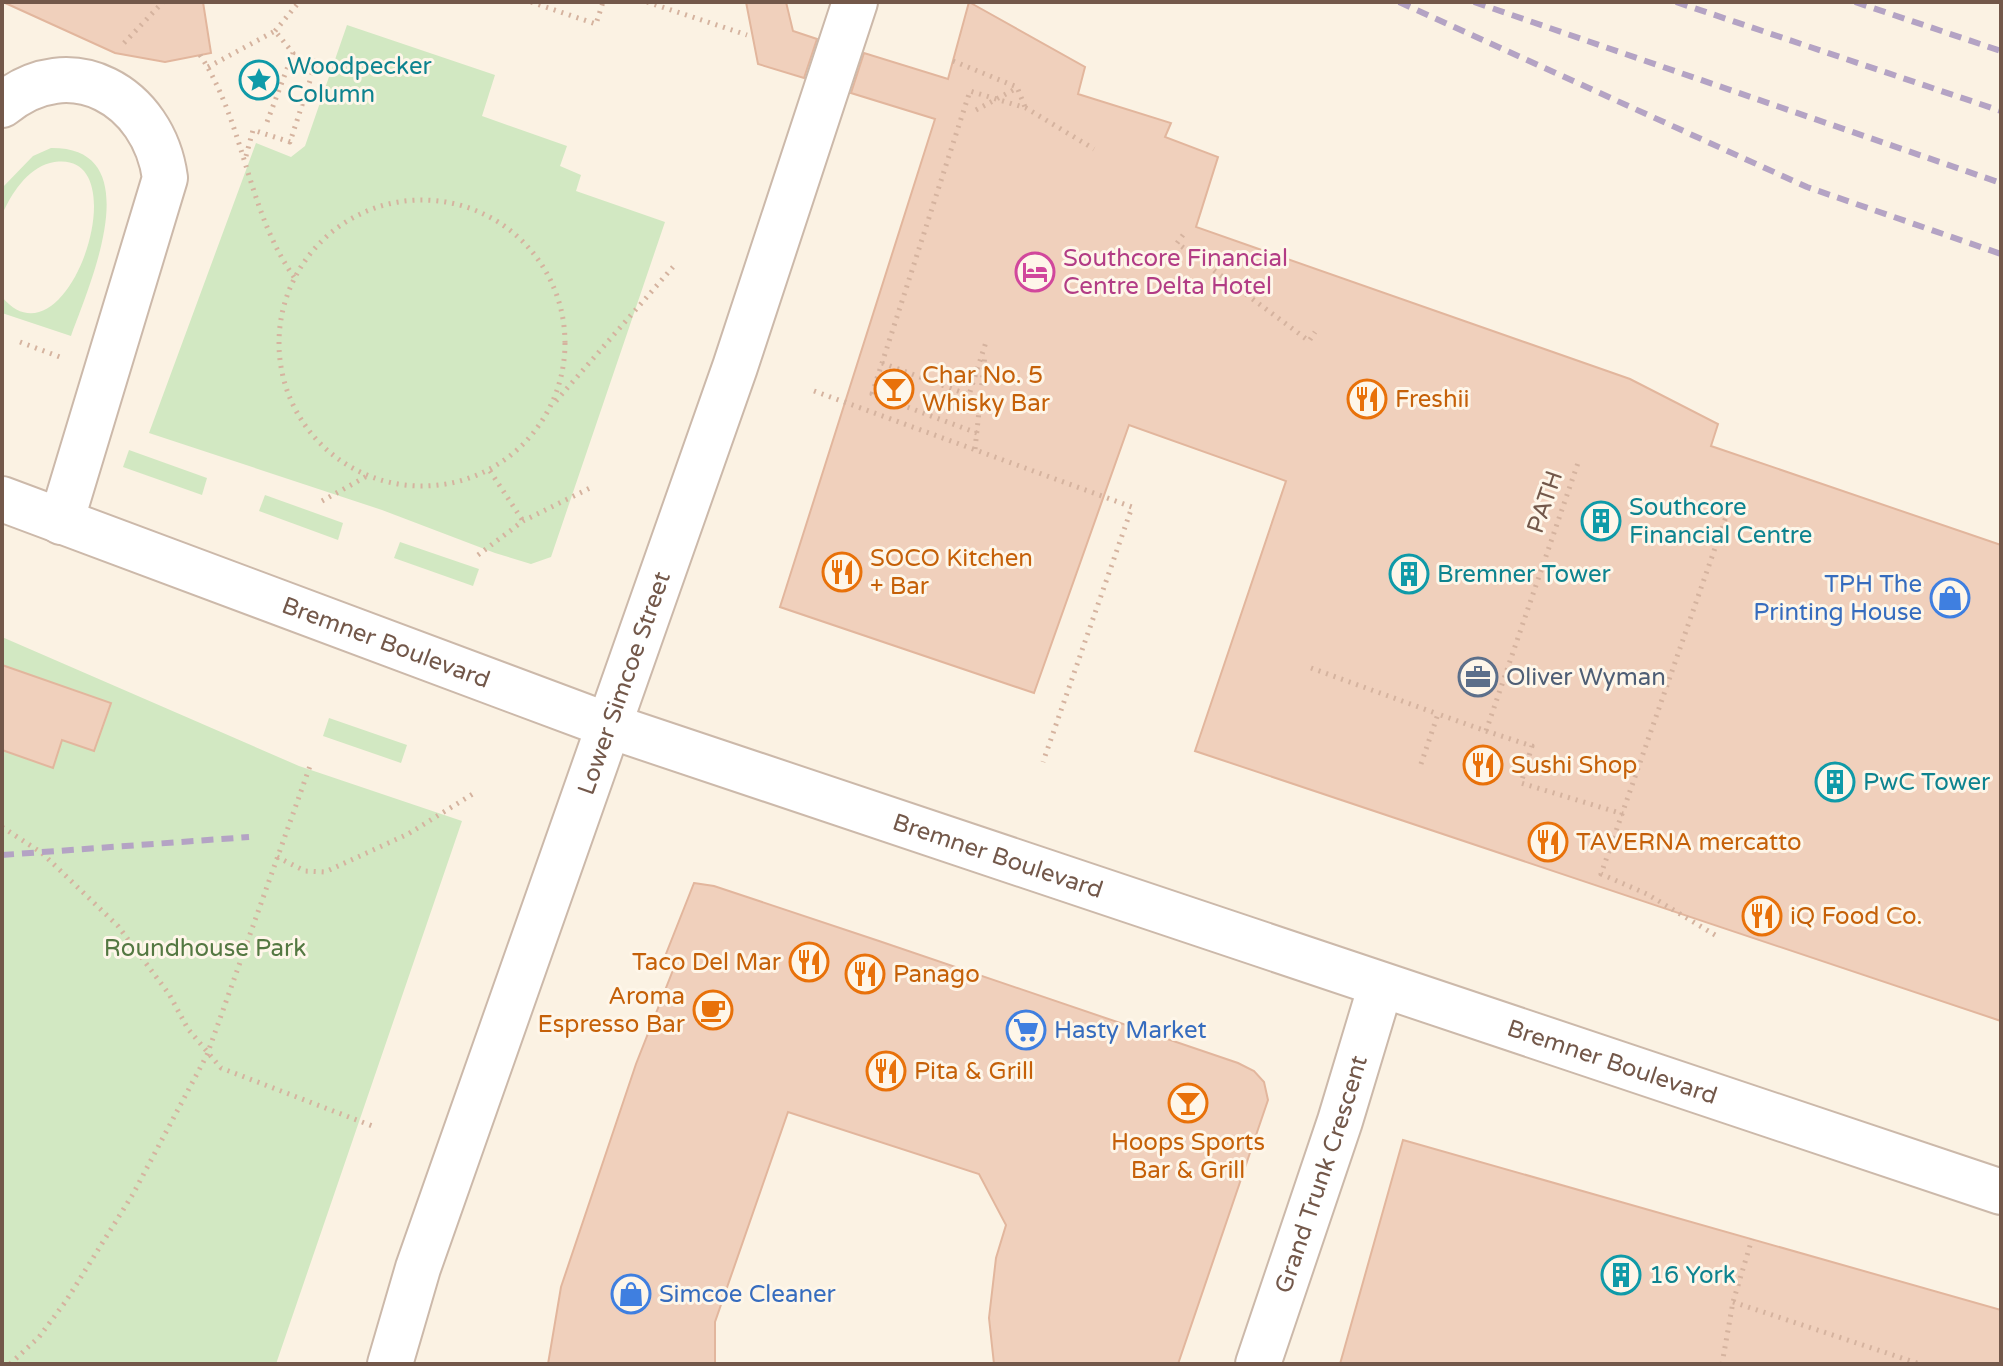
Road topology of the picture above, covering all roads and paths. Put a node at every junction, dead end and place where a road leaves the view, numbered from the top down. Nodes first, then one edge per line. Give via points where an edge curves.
1 (163, 2) edge
2 (299, 2) edge
3 (531, 2) edge
4 (603, 2) edge
5 (647, 2) edge
6 (855, 2) edge
7 (275, 31) junction
8 (747, 35) dead end
9 (115, 53) dead end
10 (200, 55) dead end
11 (317, 59) dead end
12 (953, 61) dead end
13 (208, 67) junction
14 (1017, 87) junction
15 (2, 105) edge
16 (1026, 108) junction
17 (976, 110) dead end
18 (267, 122) dead end
19 (1094, 149) dead end
20 (246, 156) junction
21 (1183, 235) dead end
22 (673, 267) dead end
23 (294, 278) junction
24 (1315, 332) dead end
25 (20, 342) dead end
26 (61, 357) dead end
27 (882, 363) junction
28 (814, 391) dead end
29 (555, 402) junction
30 (977, 433) junction
31 (975, 449) junction
32 (1579, 460) dead end
33 (490, 471) junction
34 (368, 476) junction
35 (592, 487) dead end
36 (2, 499) edge
37 (322, 501) dead end
38 (1728, 511) dead end
39 (523, 521) junction
40 (61, 522) junction
41 (478, 555) dead end
42 (1311, 668) dead end
43 (1438, 714) junction
44 (610, 726) junction
45 (1486, 731) junction
46 (1043, 762) dead end
47 (1421, 764) dead end
48 (310, 766) dead end
49 (476, 792) dead end
50 (1623, 814) junction
51 (2, 827) edge
52 (277, 857) junction
53 (1715, 935) dead end
54 (1381, 985) junction
55 (207, 1055) junction
56 (375, 1127) dead end
57 (2001, 1192) edge
58 (1752, 1239) dead end
59 (1733, 1302) junction
60 (1898, 1361) edge
61 (10, 1364) edge
62 (390, 1364) edge
63 (1258, 1364) edge
64 (1722, 1364) edge
65 (1920, 1364) edge

1 - 9 path
2 - 7 path
3 - 4 path via 596,24
5 - 8 path
6 - 44 street, Lower Simcoe Street
7 - 13 path
7 - 18 path via 293,53
10 - 13 path
11 - 20 path via 290,142 253,130
12 - 14 path
13 - 20 path
14 - 16 path
14 - 17 path
15 - 40 street via 40,83 92,83 131,104 161,150 165,178
16 - 19 path
16 - 27 path via 970,91
20 - 23 path via 274,250
21 - 24 path via 1177,243 1309,341
22 - 29 path
23 - 29 path via 312,249 366,210 432,199 465,205 496,219 544,266 559,297 566,330 565,364
23 - 34 path via 282,309 278,343 294,408 338,460
25 - 26 path
27 - 30 path via 872,394
27 - 30 path via 969,395 986,342
28 - 31 path
29 - 33 path via 517,451
30 - 31 path
31 - 46 path via 1132,507
32 - 45 path, PATH
33 - 34 path via 442,486
33 - 39 path
34 - 37 path
35 - 39 path
36 - 40 street, Bremner Boulevard
38 - 50 path
39 - 41 path
40 - 44 street, Bremner Boulevard
42 - 43 path
43 - 45 path
43 - 47 path
44 - 54 street, Bremner Boulevard
44 - 62 street, Lower Simcoe Street via 423,1253
45 - 50 path via 1532,746 1521,783
48 - 52 path
49 - 52 path via 408,834 325,872 305,871
50 - 53 path via 1601,874 1647,894
51 - 55 path via 42,853 118,926
52 - 55 path
54 - 57 street, Bremner Boulevard
54 - 63 street, Grand Trunk Crescent
55 - 56 path via 234,1076
55 - 61 path via 133,1194 66,1301
58 - 59 path
59 - 60 path
59 - 64 path
60 - 65 path

